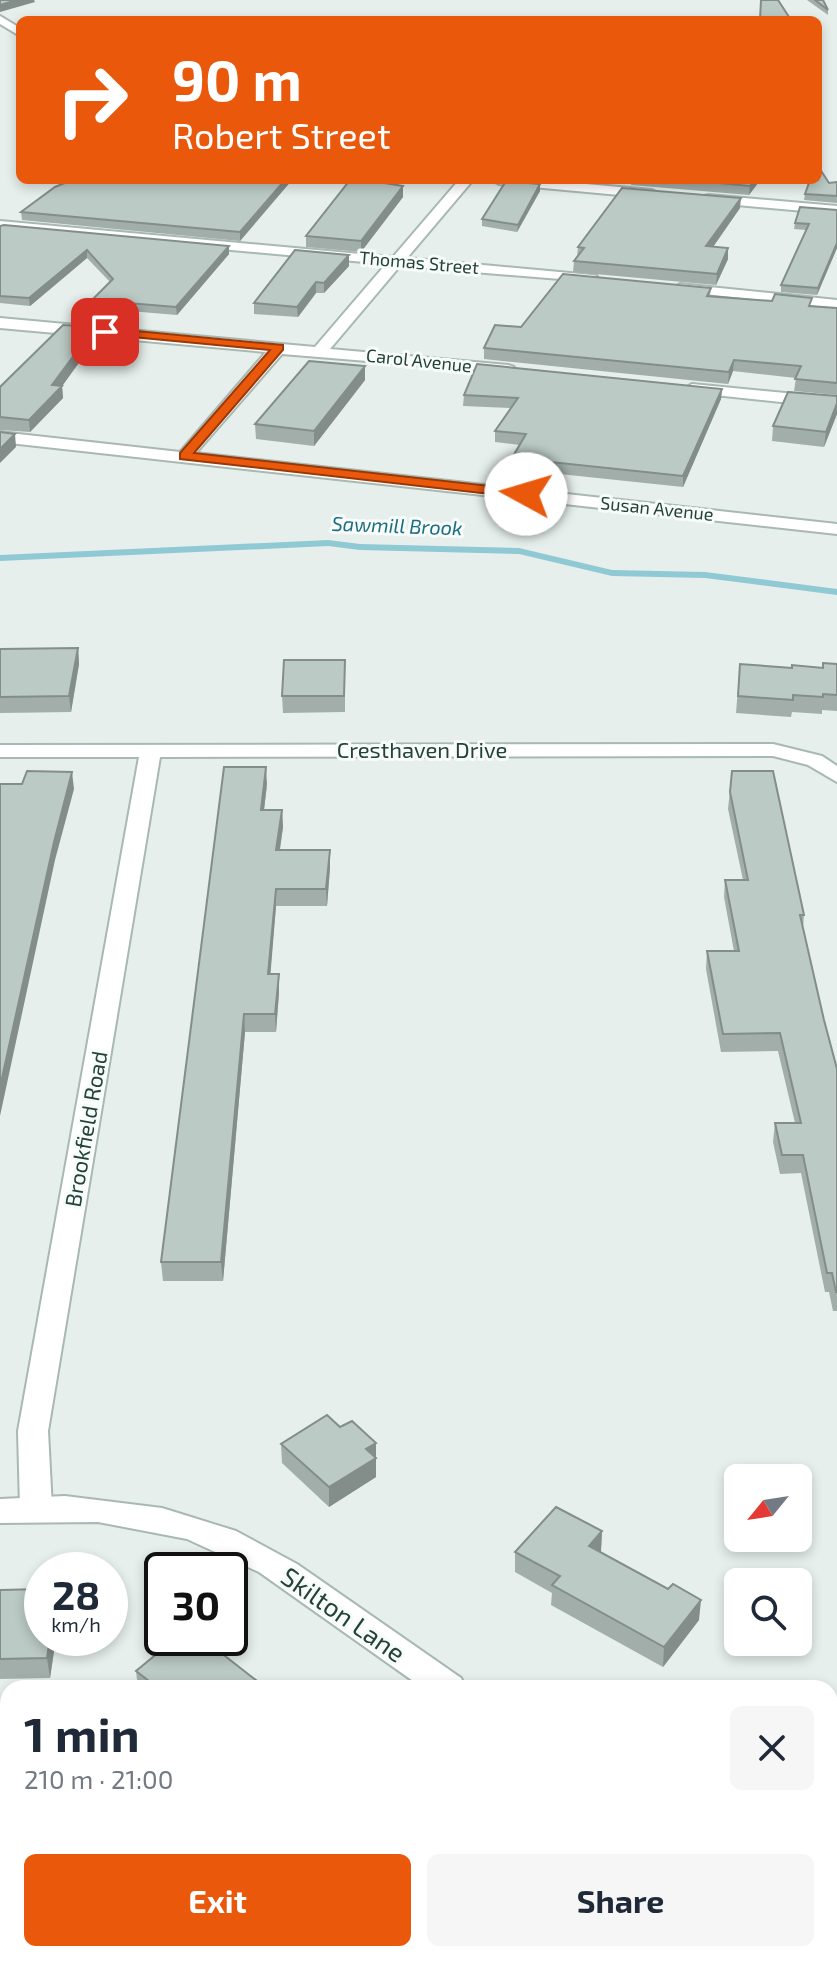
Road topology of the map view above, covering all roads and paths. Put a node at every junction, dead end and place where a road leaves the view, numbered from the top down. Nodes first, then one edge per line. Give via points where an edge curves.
1 (463, 184) edge
2 (543, 184) edge
3 (663, 195) edge
4 (694, 198) edge
5 (837, 210) edge
6 (0, 225) edge
7 (398, 260) junction
8 (613, 281) edge
9 (660, 286) edge
10 (837, 304) edge
11 (0, 323) edge
12 (279, 347) junction
13 (320, 351) junction
14 (524, 372) edge
15 (680, 388) edge
16 (837, 403) edge
17 (0, 437) edge
18 (185, 456) junction
19 (837, 529) edge
20 (0, 751) edge
21 (151, 751) junction
22 (837, 776) edge
23 (36, 1508) junction
24 (0, 1511) edge
25 (438, 1680) edge

1 - 7 street
2 - 3 street
4 - 5 street
6 - 7 street, Thomas Street
7 - 8 street, Thomas Street
7 - 13 street
9 - 10 street
11 - 12 street, Carol Avenue
12 - 13 street, Carol Avenue
12 - 18 street
13 - 14 street, Carol Avenue
15 - 16 street
17 - 18 street, Susan Avenue
18 - 19 street, Susan Avenue
20 - 21 street, Cresthaven Drive
21 - 22 street, Cresthaven Drive via 773,750 815,760
21 - 23 street, Brookfield Road via 33,1431
23 - 24 street, Skilton Lane
23 - 25 street, Skilton Lane via 132,1514 179,1524 237,1546

